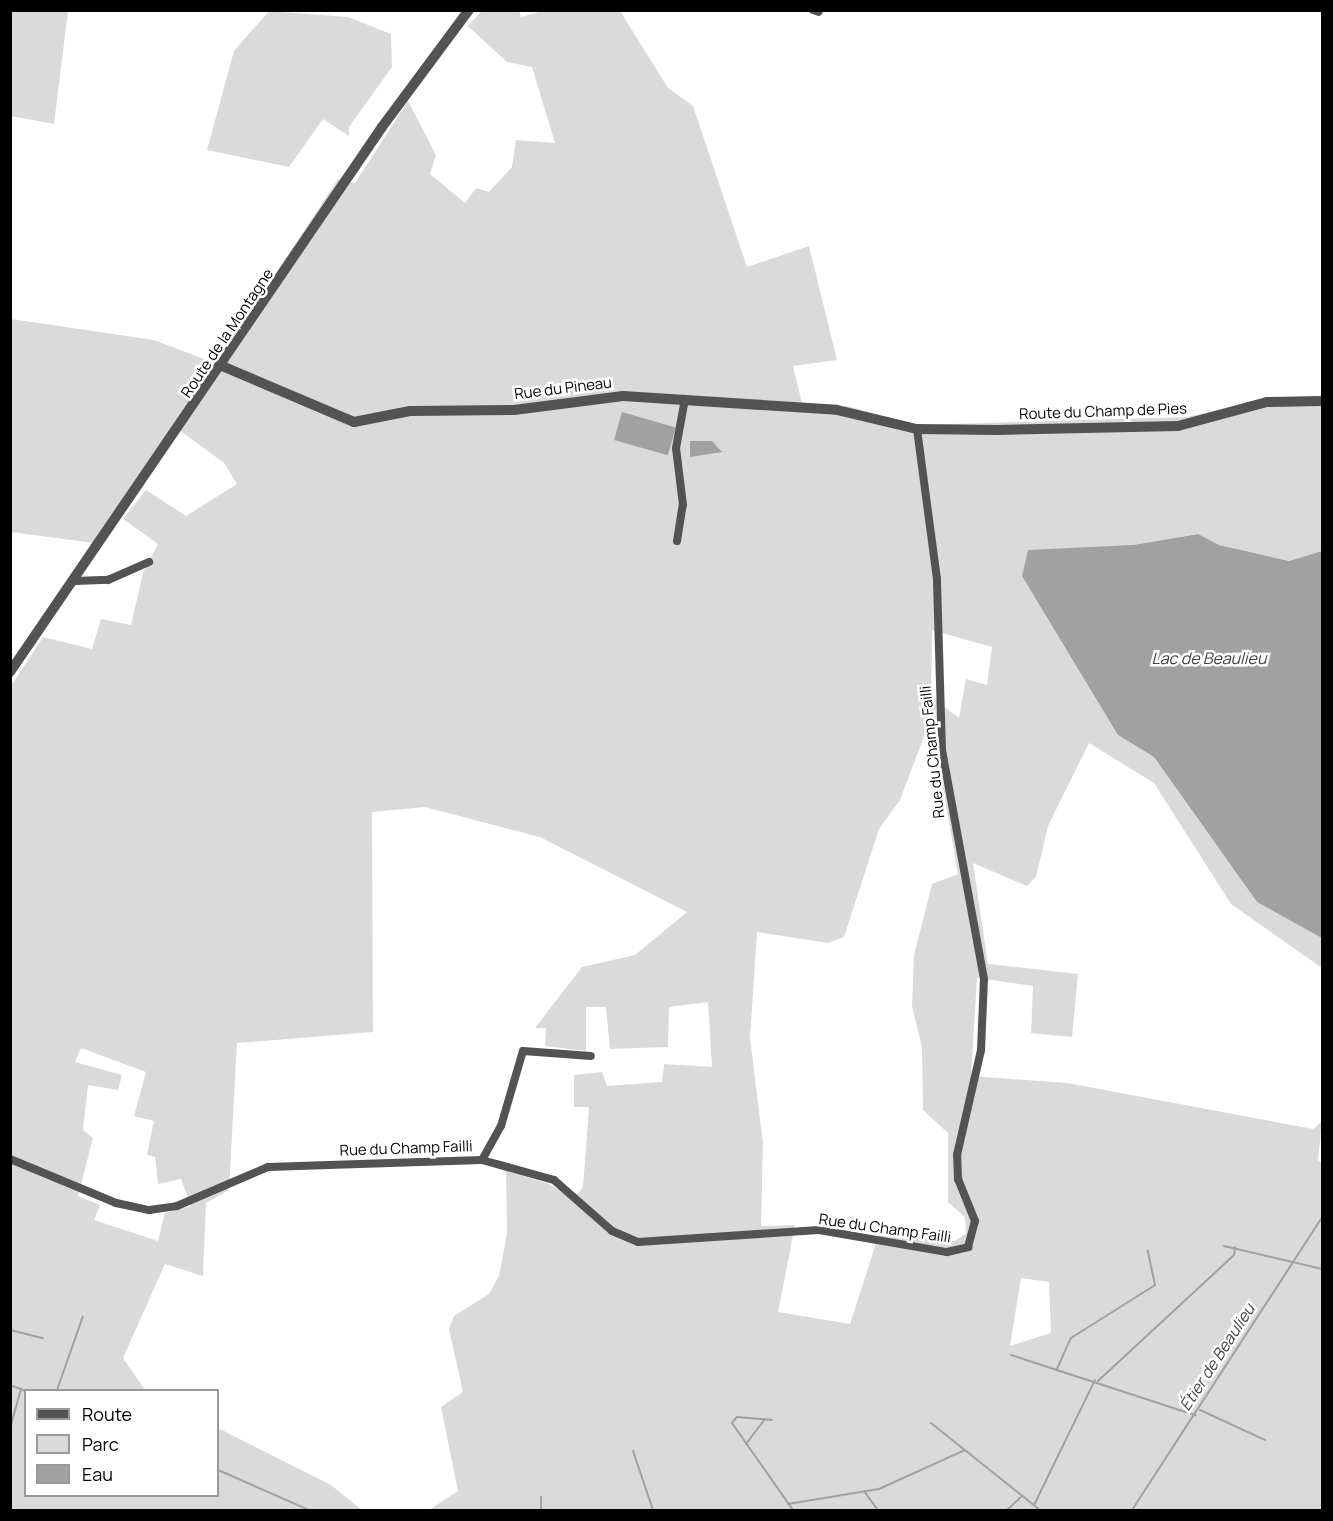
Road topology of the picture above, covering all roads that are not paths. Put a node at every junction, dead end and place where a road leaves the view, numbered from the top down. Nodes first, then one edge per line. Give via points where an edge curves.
1 (469, 10) edge
2 (222, 366) junction
3 (685, 399) junction
4 (1323, 401) edge
5 (917, 429) junction
6 (677, 541) dead end
7 (149, 562) dead end
8 (75, 581) junction
9 (10, 672) edge
10 (591, 1056) dead end
11 (10, 1159) edge
12 (482, 1160) junction

1 - 2 street, Route de la Montagne via 382,127
2 - 3 street, Rue du Pineau via 354,422 410,411 514,410 623,396
2 - 8 street, Route de la Montagne
3 - 5 street, Rue du Pineau via 837,410
3 - 6 street via 676,448 683,506
4 - 5 street, Route du Champ de Pies via 1267,402 1178,426
5 - 12 street, Rue du Champ Failli via 937,579 942,750 984,979 981,1050 957,1155 958,1179 975,1221 968,1247 947,1252 819,1230 638,1242 612,1232 554,1180
7 - 8 street via 108,580
8 - 9 street, Route de la Montagne
10 - 12 street via 523,1052 501,1126
11 - 12 street, Rue du Champ Failli via 116,1203 149,1210 177,1206 268,1167

